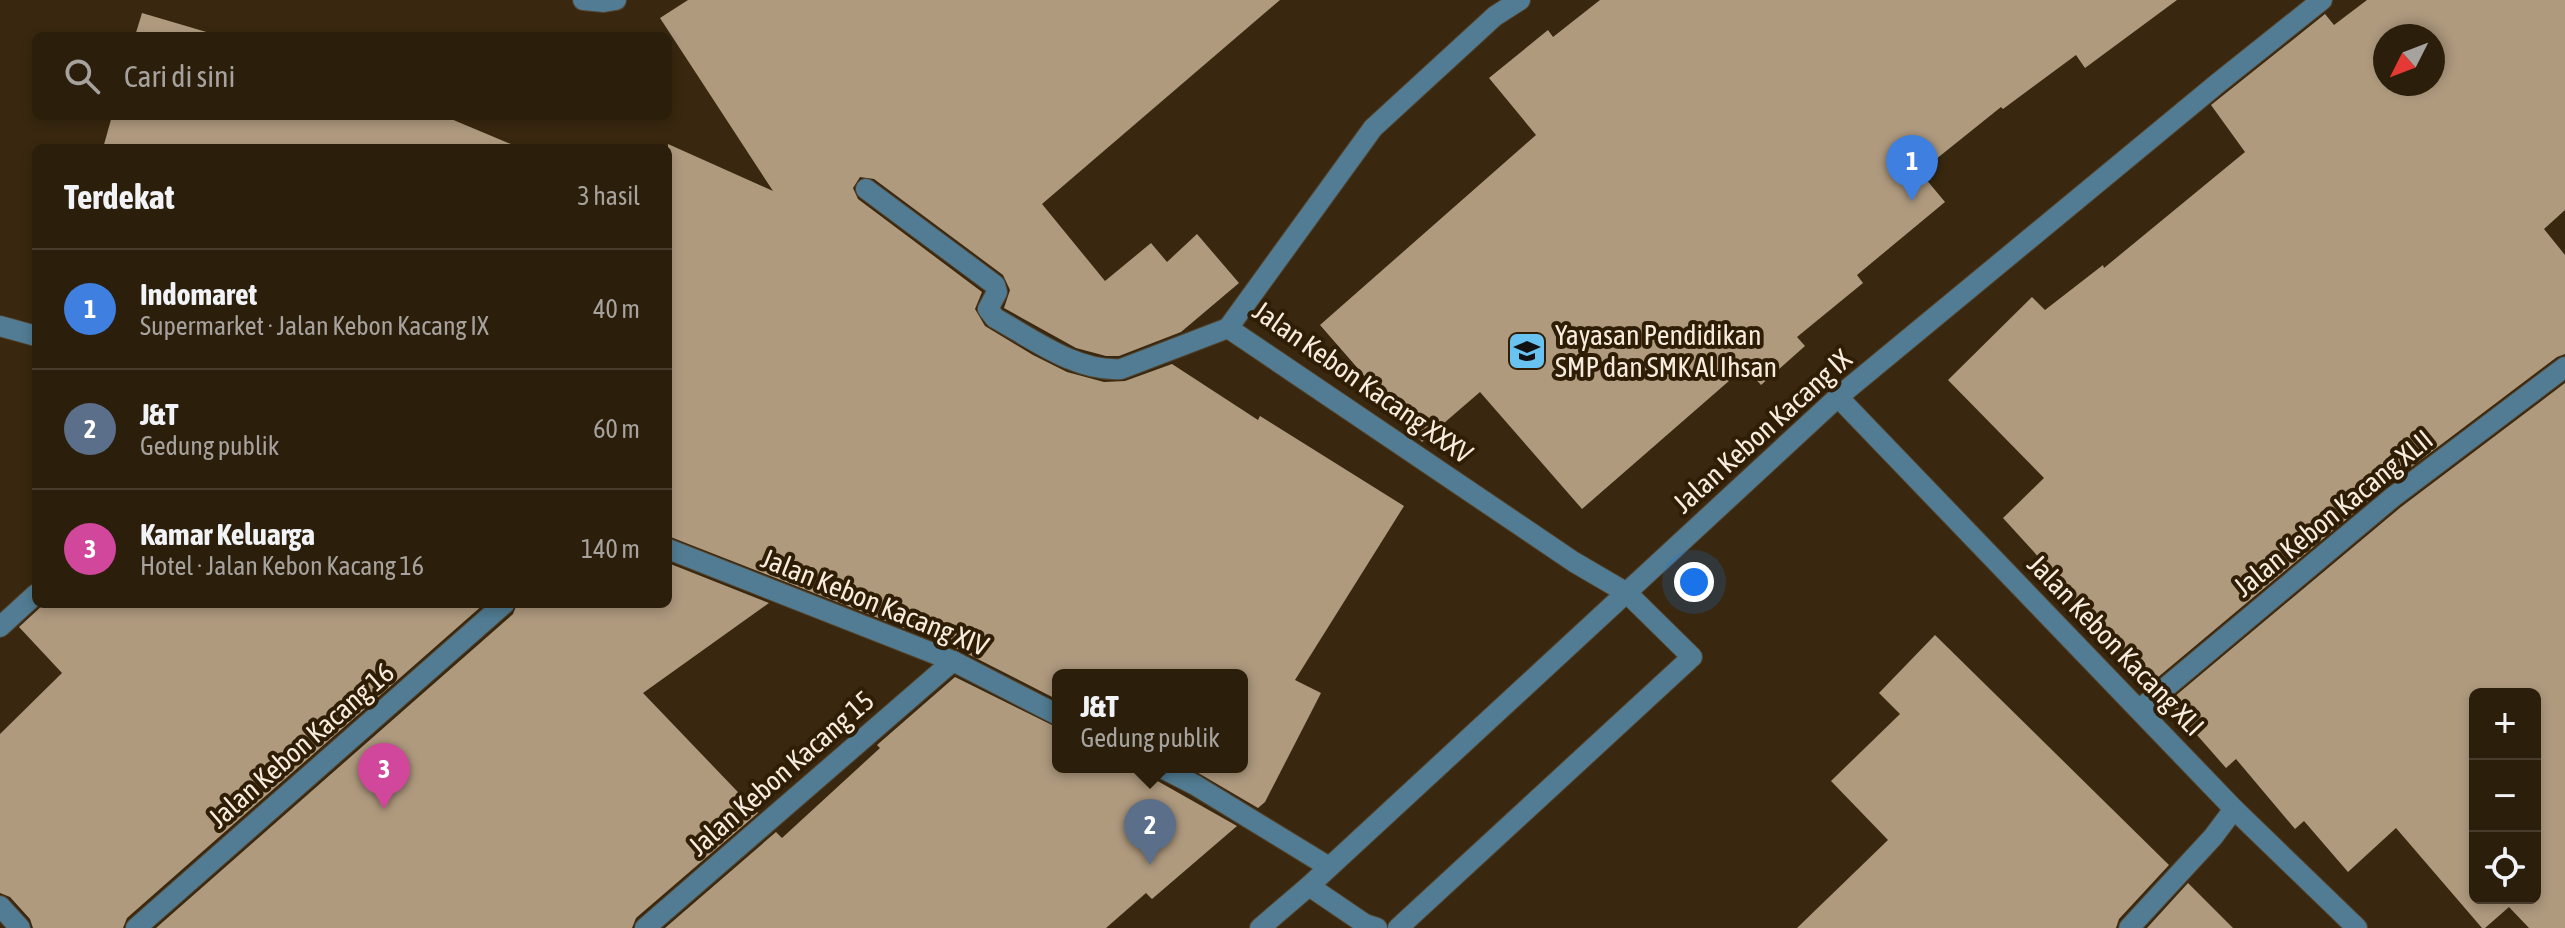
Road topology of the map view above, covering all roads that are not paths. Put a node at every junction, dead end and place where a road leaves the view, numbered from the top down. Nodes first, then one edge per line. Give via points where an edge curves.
1 (583, 0) edge
2 (616, 0) edge
3 (1520, 0) edge
4 (2322, 0) edge
5 (1490, 8) edge
6 (866, 189) dead end
7 (0, 326) edge
8 (1228, 328) junction
9 (32, 335) edge
10 (2565, 367) edge
11 (1838, 397) junction
12 (672, 551) edge
13 (1627, 593) junction
14 (32, 598) edge
15 (499, 608) edge
16 (0, 627) edge
17 (953, 661) junction
18 (2140, 709) junction
19 (1052, 712) edge
20 (1172, 773) edge
21 (2234, 809) junction
22 (1329, 867) junction
23 (1309, 886) junction
24 (0, 906) edge
25 (20, 928) edge
26 (136, 928) edge
27 (645, 928) edge
28 (1260, 928) edge
29 (1377, 928) edge
30 (1398, 928) edge
31 (2129, 928) edge
32 (2357, 928) edge

1 - 2 street
3 - 5 street, Jalan Kebon Kacang XXXV
4 - 11 street, Jalan Kebon Kacang IX
5 - 8 street, Jalan Kebon Kacang XXXV via 1373,128
6 - 8 street via 995,285 988,309 995,318 1081,364 1121,369
7 - 9 street
8 - 13 street, Jalan Kebon Kacang XXXV
10 - 18 street, Jalan Kebon Kacang XLII via 2393,497
11 - 13 street, Jalan Kebon Kacang IX
11 - 18 street, Jalan Kebon Kacang XLI
12 - 17 street, Jalan Kebon Kacang XIV
13 - 22 street, Jalan Kebon Kacang IX
13 - 30 street, Jalan Kebon Kacang XXXV via 1692,657
14 - 16 street
15 - 26 street, Jalan Kebon Kacang 16
17 - 19 street, Jalan Kebon Kacang XIV
17 - 27 street, Jalan Kebon Kacang 15
18 - 21 street, Jalan Kebon Kacang XLI
20 - 22 street
21 - 31 street
21 - 32 street, Jalan Kebon Kacang XLI
22 - 23 street, Jalan Kebon Kacang IX
23 - 28 street, Jalan Kebon Kacang IX
23 - 29 street
24 - 25 street

